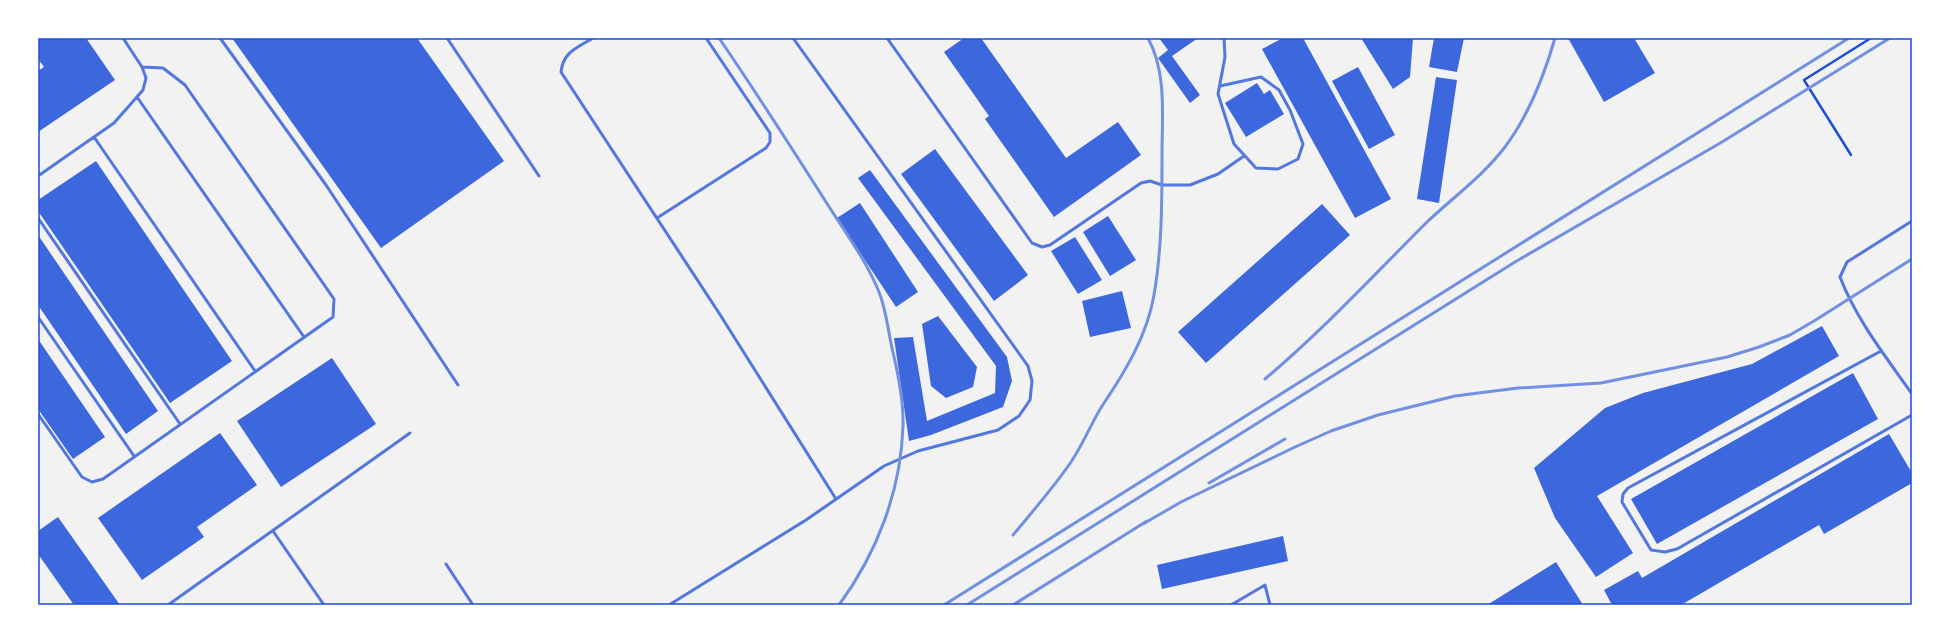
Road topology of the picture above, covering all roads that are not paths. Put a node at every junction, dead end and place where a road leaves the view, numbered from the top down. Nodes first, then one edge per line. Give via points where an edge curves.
1 (123, 38) edge
2 (220, 38) edge
3 (447, 38) edge
4 (593, 38) edge
5 (706, 38) edge
6 (793, 38) edge
7 (887, 38) edge
8 (1224, 38) edge
9 (142, 67) junction
10 (1220, 86) junction
11 (137, 97) junction
12 (94, 137) junction
13 (1244, 156) junction
14 (38, 176) edge
15 (539, 176) dead end
16 (38, 218) edge
17 (657, 218) junction
18 (1912, 221) edge
19 (38, 317) edge
20 (304, 337) junction
21 (1881, 351) junction
22 (256, 371) junction
23 (458, 385) dead end
24 (1912, 394) edge
25 (38, 414) edge
26 (1912, 415) edge
27 (180, 424) junction
28 (410, 433) dead end
29 (134, 456) junction
30 (836, 499) junction
31 (273, 531) junction
32 (446, 564) dead end
33 (168, 605) edge
34 (324, 605) edge
35 (473, 605) edge
36 (669, 605) edge
37 (1230, 605) edge
38 (1270, 605) edge

1 - 9 lane
2 - 23 lane via 326,185
3 - 15 lane
4 - 17 lane via 569,53 562,62 561,72
5 - 17 lane via 770,133 770,142 766,148
6 - 30 lane via 1028,366 1032,381 1030,400 1019,416 998,430 918,451 884,466
7 - 13 lane via 1032,243 1042,248 1141,182 1190,185 1218,174
8 - 10 lane via 1225,57
9 - 11 lane via 146,78 143,90
9 - 20 lane via 163,68 186,85 334,299 333,317
10 - 13 lane via 1218,94 1234,144
10 - 13 lane via 1261,77 1279,90 1303,144 1298,159 1278,169 1256,168
11 - 12 lane via 114,123
11 - 20 lane
12 - 14 lane
12 - 22 lane
16 - 27 lane
17 - 30 lane
18 - 21 lane via 1848,262 1840,277 1845,292
19 - 29 lane
20 - 22 lane
21 - 24 lane
21 - 26 lane via 1628,488 1623,494 1622,502 1651,550 1665,552 1677,549
22 - 27 lane
25 - 29 lane via 82,477 92,482 103,479
27 - 29 lane
28 - 31 lane
30 - 36 lane
31 - 33 lane
31 - 34 lane
32 - 35 lane
37 - 38 lane via 1266,585

